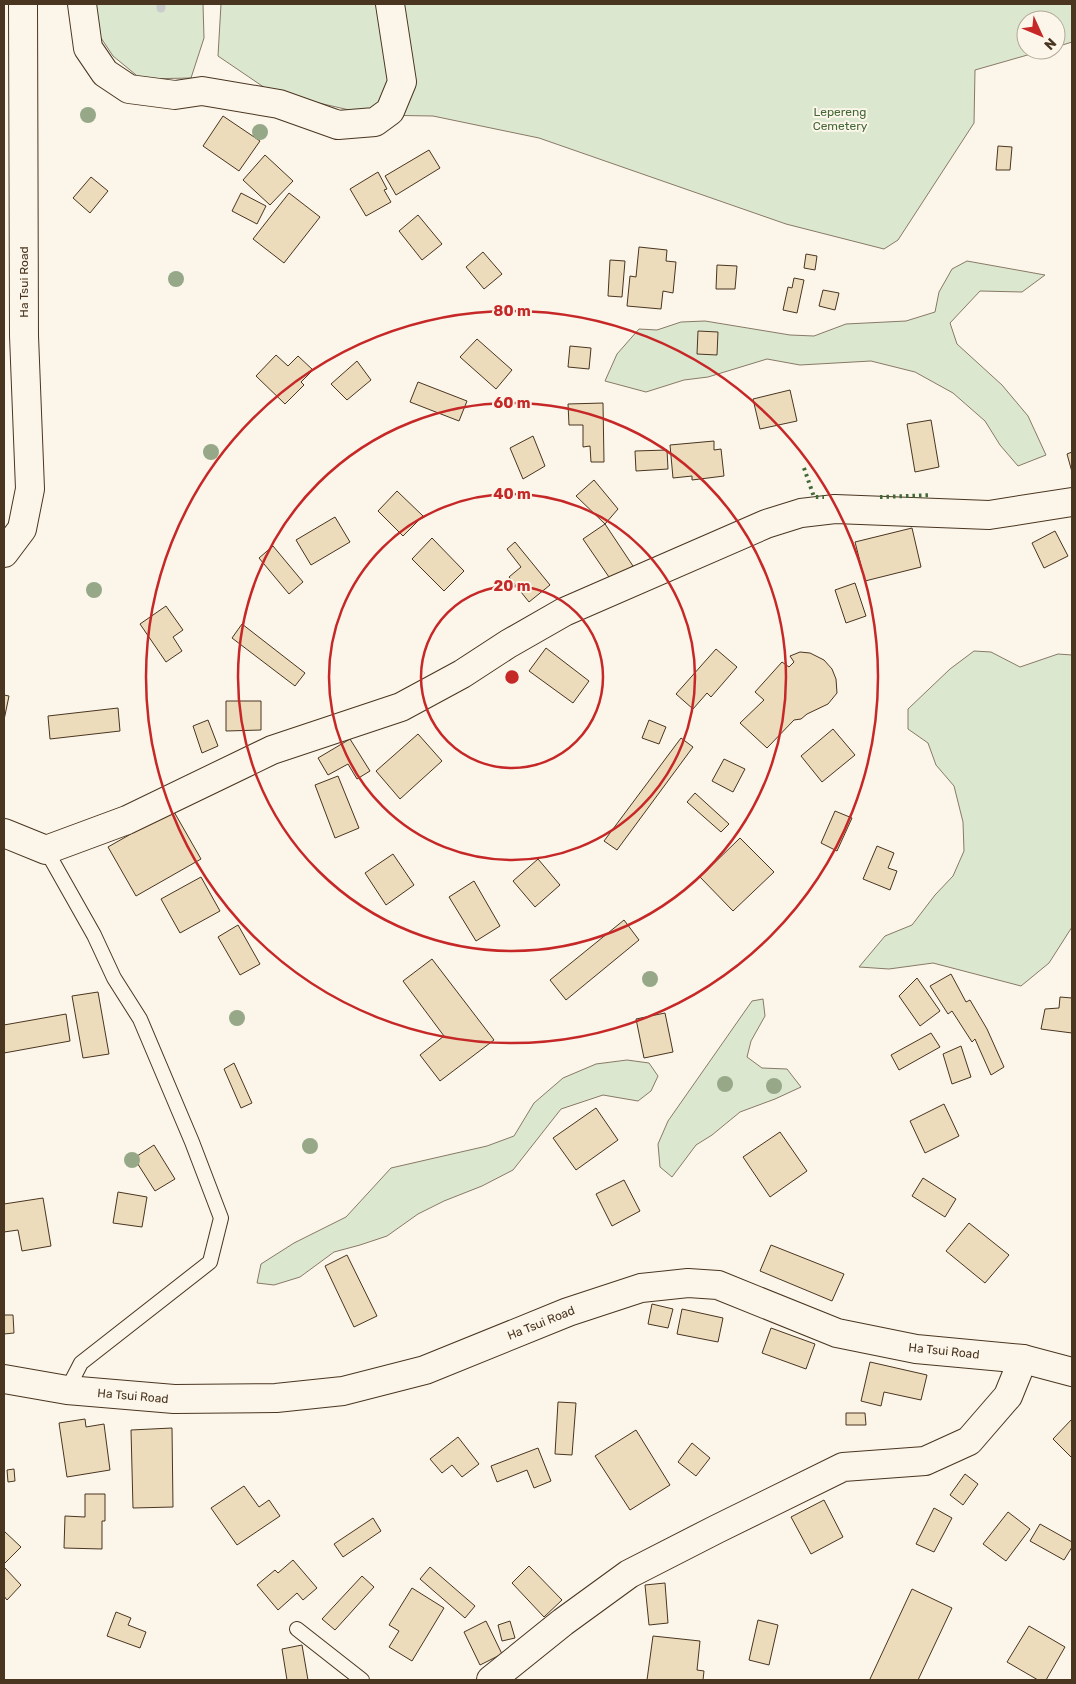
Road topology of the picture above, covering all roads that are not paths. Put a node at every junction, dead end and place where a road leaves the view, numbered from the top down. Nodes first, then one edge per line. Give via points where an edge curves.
1 (23, 4) edge
2 (82, 4) edge
3 (390, 4) edge
4 (1072, 502) edge
5 (4, 552) edge
6 (4, 832) edge
7 (46, 850) junction
8 (1023, 1359) junction
9 (1072, 1372) edge
10 (4, 1379) edge
11 (67, 1390) junction
12 (297, 1629) dead end
13 (362, 1680) edge
14 (491, 1680) edge

1 - 5 street, Ha Tsui Road via 24,336 30,489 22,529
2 - 3 street via 88,48 105,73 129,89 175,95 202,91 279,104 338,125 375,122 393,104 402,82
4 - 7 street via 989,515 835,509 801,513 766,524 564,612 402,707 272,750 127,820
6 - 7 street
7 - 11 lane via 94,935 114,978 140,1019 222,1218 210,1262 82,1363
8 - 9 street, Ha Tsui Road
8 - 11 street, Ha Tsui Road via 916,1349 862,1339 837,1333 718,1286 688,1283 641,1288 568,1312 425,1370 342,1391 276,1398 174,1399
8 - 14 street via 1008,1396 969,1442 925,1461 843,1467 726,1525 629,1574
10 - 11 street, Ha Tsui Road
12 - 13 lane

